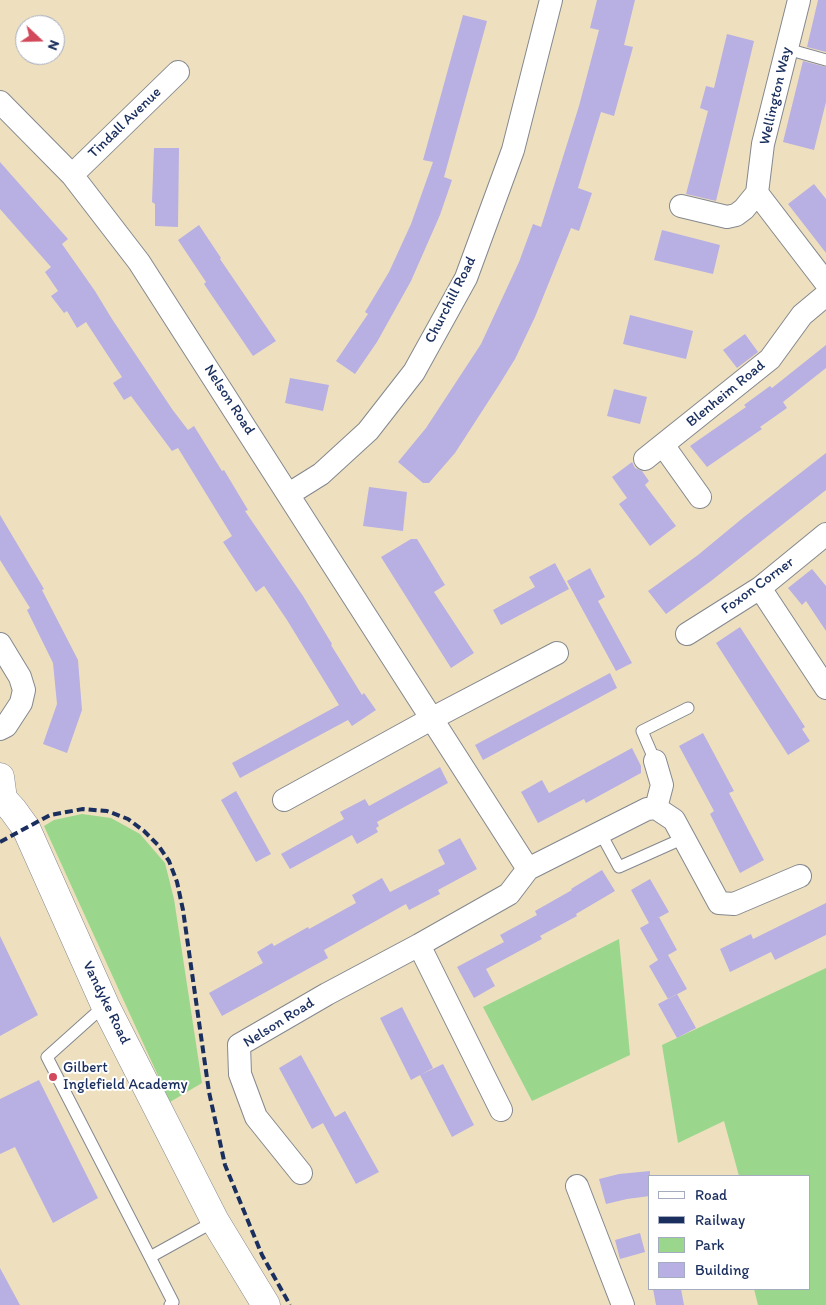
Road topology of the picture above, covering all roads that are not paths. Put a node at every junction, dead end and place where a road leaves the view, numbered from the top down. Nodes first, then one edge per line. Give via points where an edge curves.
1 (551, 0) edge
2 (799, 0) edge
3 (787, 49) junction
4 (826, 60) edge
5 (178, 72) dead end
6 (0, 102) edge
7 (72, 175) junction
8 (757, 193) junction
9 (681, 206) dead end
10 (826, 283) edge
11 (826, 295) edge
12 (663, 445) junction
13 (645, 459) dead end
14 (289, 494) junction
15 (700, 497) dead end
16 (826, 534) edge
17 (760, 588) junction
18 (687, 634) dead end
19 (0, 644) edge
20 (557, 653) dead end
21 (826, 688) edge
22 (688, 708) dead end
23 (433, 718) junction
24 (0, 729) edge
25 (655, 761) joint
26 (1, 793) edge
27 (284, 800) dead end
28 (656, 808) junction
29 (600, 832) junction
30 (684, 838) junction
31 (528, 869) junction
32 (800, 876) dead end
33 (419, 945) junction
34 (105, 1005) junction
35 (501, 1110) dead end
36 (301, 1173) dead end
37 (577, 1186) dead end
38 (215, 1221) junction
39 (150, 1257) junction
40 (170, 1305) edge
41 (266, 1305) edge
42 (623, 1305) edge

1 - 14 street, Churchill Road via 513,150 466,278 414,372 368,431 322,474
2 - 3 street, Wellington Way
3 - 4 lane
3 - 8 street, Wellington Way via 763,144
5 - 7 street, Tindall Avenue
6 - 7 street, Nelson Road
7 - 14 street, Nelson Road via 140,262
8 - 9 street via 740,212 727,217
8 - 10 street
11 - 12 street, Blenheim Road via 802,315 770,359
12 - 13 street, Blenheim Road
12 - 15 street
14 - 23 street, Nelson Road
16 - 17 street, Foxon Corner
17 - 18 street, Foxon Corner
17 - 21 street
19 - 24 street via 24,690 6,726
20 - 23 street
22 - 25 lane via 642,731
23 - 27 street
23 - 31 street, Nelson Road
25 - 28 street via 662,785
26 - 34 street, Vandyke Road via 26,828
28 - 29 street, Nelson Road via 647,809
28 - 30 street via 674,820
29 - 30 lane via 619,867
29 - 31 street, Nelson Road
30 - 32 street via 719,903 734,904
31 - 33 street, Nelson Road via 508,894
33 - 35 street
33 - 36 street, Nelson Road via 239,1045 240,1074 256,1118
34 - 38 street, Vandyke Road
34 - 39 lane via 47,1057
37 - 42 street
38 - 39 lane
38 - 41 street, Vandyke Road
39 - 40 lane via 173,1302

